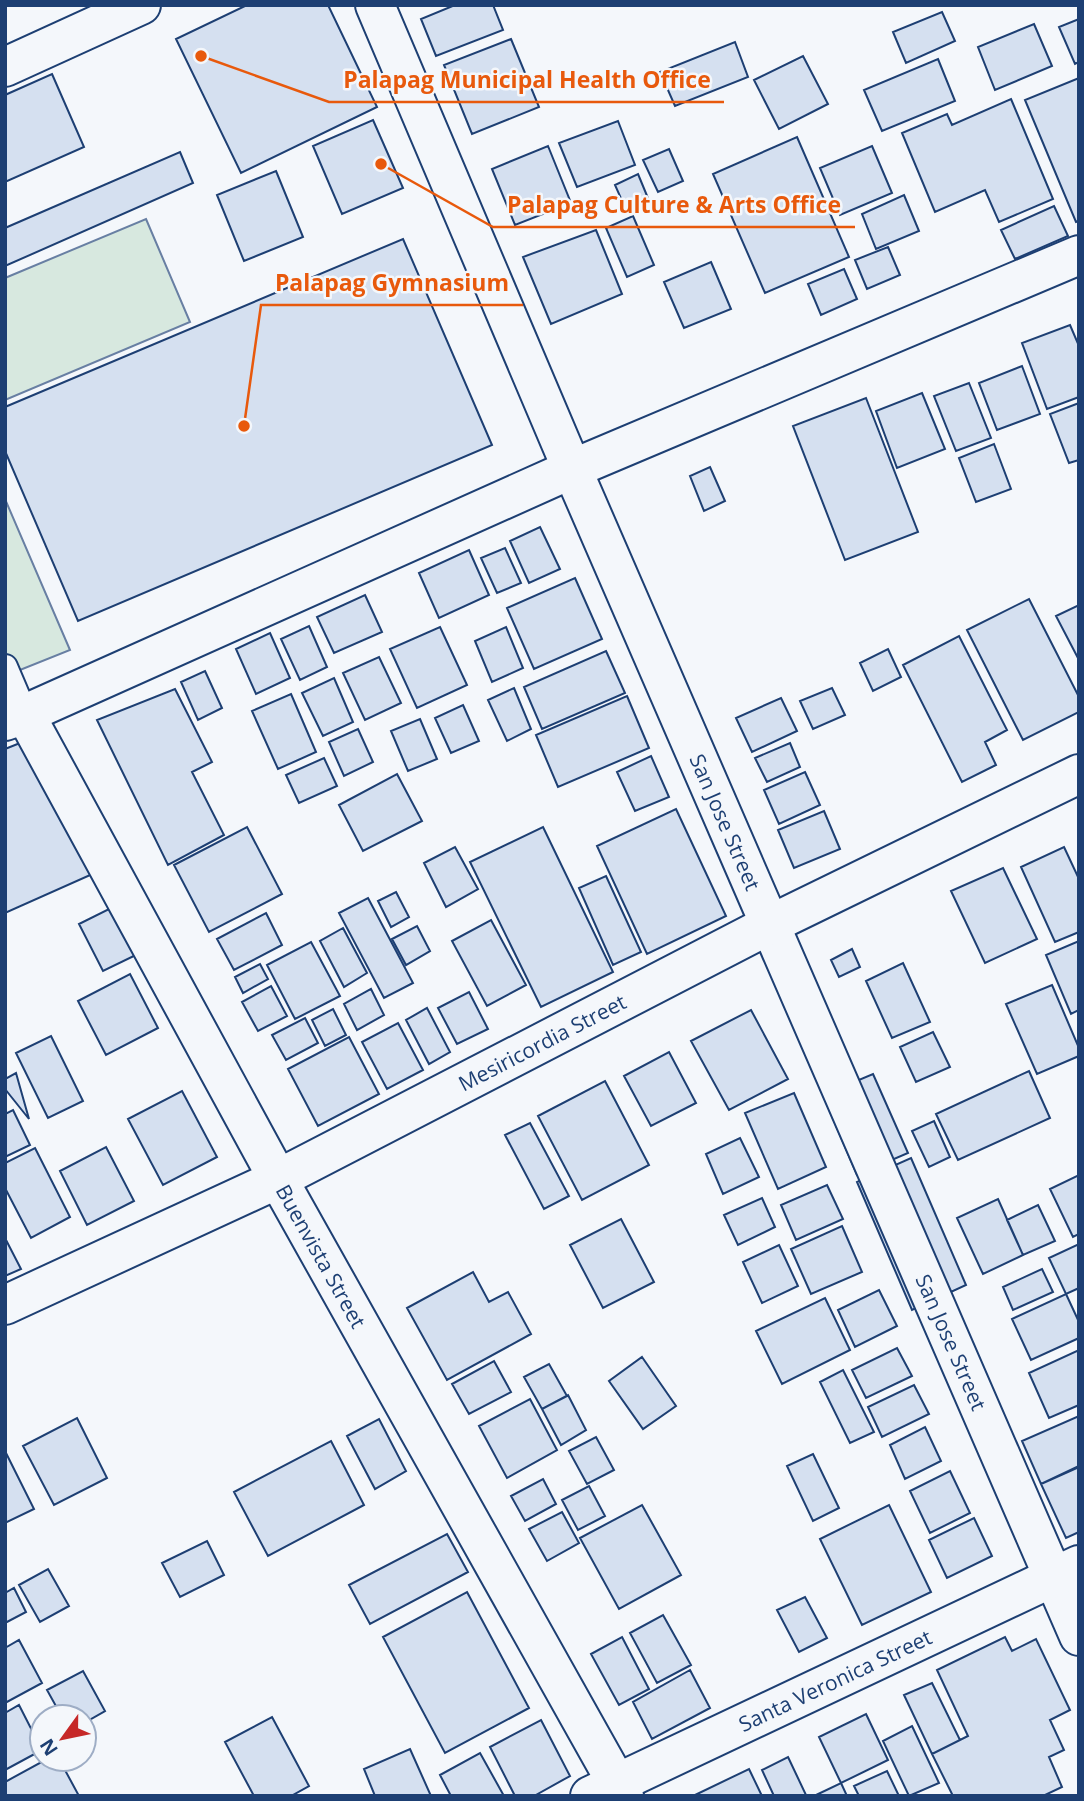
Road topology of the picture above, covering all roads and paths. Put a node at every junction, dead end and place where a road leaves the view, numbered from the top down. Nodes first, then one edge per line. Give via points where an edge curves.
1 (141, 5) edge
2 (375, 5) edge
3 (5, 68) edge
4 (1079, 255) edge
5 (572, 469) junction
6 (5, 667) edge
7 (15, 718) edge
8 (1079, 774) edge
9 (771, 924) junction
10 (278, 1179) junction
11 (5, 1305) edge
12 (1065, 1571) edge
13 (1079, 1636) edge
14 (610, 1792) edge

1 - 3 street
2 - 5 street, San Jose Street
4 - 5 street
5 - 7 street
5 - 9 street, San Jose Street
6 - 7 lane
7 - 10 street, Buenvista Street
8 - 9 street, Mesiricordia Street
9 - 10 street, Mesiricordia Street
9 - 12 street, San Jose Street
10 - 11 street, Mesiricordia Street
10 - 14 street, Buenvista Street
12 - 13 street, San Jose Street
12 - 14 street, Santa Veronica Street

